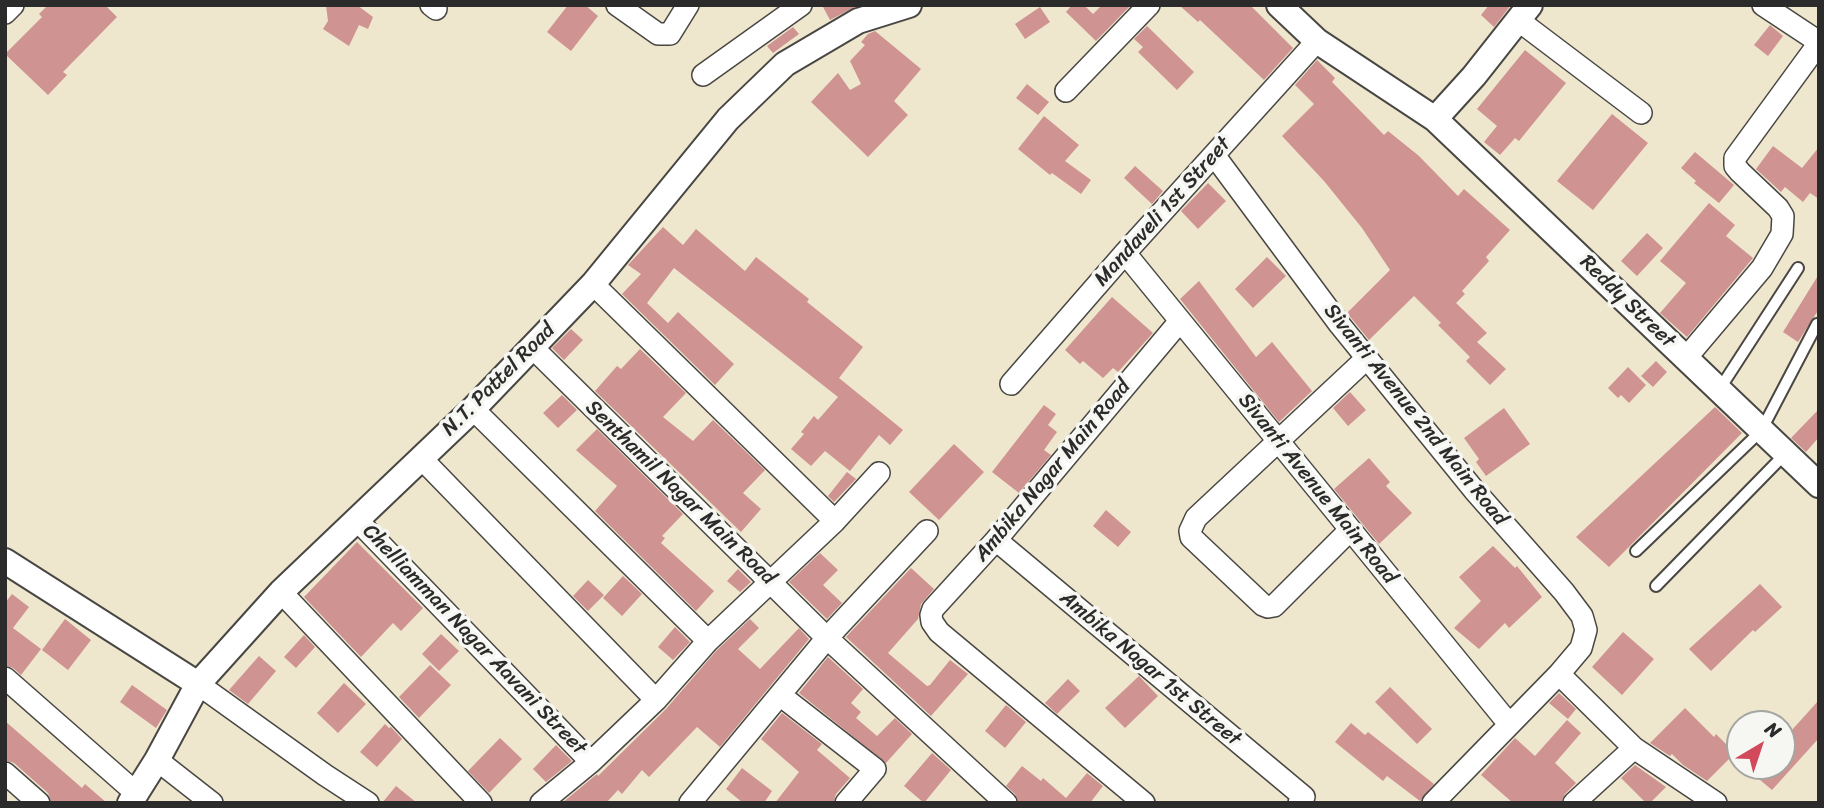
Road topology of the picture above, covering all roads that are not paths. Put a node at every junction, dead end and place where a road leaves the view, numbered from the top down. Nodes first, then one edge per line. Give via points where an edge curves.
1 (13, 5) edge
2 (617, 5) edge
3 (688, 5) edge
4 (801, 5) edge
5 (909, 5) edge
6 (1149, 5) edge
7 (1279, 5) edge
8 (1763, 5) edge
9 (1524, 12) edge
10 (5, 13) edge
11 (1317, 41) junction
12 (1819, 43) edge
13 (703, 75) dead end
14 (1066, 91) dead end
15 (1641, 113) dead end
16 (1436, 119) junction
17 (1214, 155) junction
18 (1125, 253) junction
19 (1798, 268) dead end
20 (593, 284) junction
21 (1180, 321) junction
22 (1817, 324) edge
23 (533, 348) junction
24 (1367, 358) junction
25 (1686, 358) junction
26 (1012, 384) dead end
27 (1719, 390) junction
28 (473, 409) junction
29 (1761, 431) junction
30 (1278, 441) junction
31 (1785, 454) junction
32 (421, 458) junction
33 (879, 473) dead end
34 (1819, 485) edge
35 (356, 519) junction
36 (835, 521) junction
37 (1350, 530) junction
38 (927, 531) dead end
39 (996, 540) junction
40 (1636, 551) dead end
41 (5, 561) edge
42 (772, 582) junction
43 (1656, 586) dead end
44 (281, 592) junction
45 (827, 638) junction
46 (708, 641) junction
47 (1559, 674) junction
48 (5, 678) edge
49 (198, 684) junction
50 (780, 695) junction
51 (656, 700) junction
52 (1509, 724) junction
53 (1634, 748) junction
54 (157, 760) junction
55 (592, 762) junction
56 (5, 773) edge
57 (133, 798) edge
58 (1301, 800) edge
59 (1710, 801) edge
60 (39, 803) edge
61 (212, 803) edge
62 (368, 803) edge
63 (481, 803) edge
64 (541, 803) edge
65 (690, 803) edge
66 (846, 803) edge
67 (1006, 803) edge
68 (1144, 803) edge
69 (1433, 803) edge
70 (1574, 803) edge

1 - 10 street
2 - 3 street via 658,34 670,34
4 - 13 street
5 - 20 street, N.T. Pattel Road via 858,21 785,64 728,120
6 - 14 street
7 - 11 street
8 - 12 street
9 - 15 street
9 - 16 street
11 - 16 street
11 - 17 street, Mandaveli 1st Street
12 - 25 street via 1735,158 1740,172 1778,208 1783,234 1762,268
16 - 25 street, Reddy Street
17 - 18 street, Mandaveli 1st Street
17 - 24 street, Sivanti Avenue 2nd Main Road
18 - 21 street, Sivanti Avenue Main Road
18 - 26 street, Mandaveli 1st Street
19 - 27 lane
20 - 23 street, N.T. Pattel Road
20 - 36 street
21 - 30 street, Sivanti Avenue Main Road
21 - 39 street, Ambika Nagar Main Road
22 - 29 lane
23 - 28 street, N.T. Pattel Road
23 - 42 street, Senthamil Nagar Main Road
24 - 30 street
24 - 47 street, Sivanti Avenue 2nd Main Road via 1582,616 1586,630 1581,648
25 - 27 street, Reddy Street
27 - 29 street, Reddy Street
28 - 32 street, N.T. Pattel Road
28 - 46 street
29 - 31 street, Reddy Street
29 - 40 lane
30 - 37 street, Sivanti Avenue Main Road
30 - 37 street via 1196,518 1191,537 1268,607
31 - 34 street, Reddy Street
31 - 43 lane
32 - 35 street, N.T. Pattel Road
32 - 51 street
33 - 36 street
35 - 44 street, N.T. Pattel Road
35 - 55 street, Chelliamman Nagar Aavani Street
36 - 42 street
37 - 52 street, Sivanti Avenue Main Road
38 - 45 street
39 - 58 street, Ambika Nagar 1st Street
39 - 68 street, Ambika Nagar Main Road via 933,609 932,622
41 - 49 street
42 - 45 street, Senthamil Nagar Main Road
42 - 46 street
44 - 49 street, N.T. Pattel Road
44 - 63 street
45 - 50 street
45 - 67 street, Senthamil Nagar Main Road
46 - 51 street
47 - 52 street, Sivanti Avenue 2nd Main Road
47 - 53 street
48 - 57 street
49 - 54 street, N.T. Pattel Road
49 - 62 street
50 - 65 street
50 - 66 street via 875,769
51 - 55 street
52 - 69 street, Sivanti Avenue 2nd Main Road
53 - 59 street
53 - 70 street
54 - 57 street, N.T. Pattel Road
54 - 61 street
55 - 64 street
56 - 60 street

